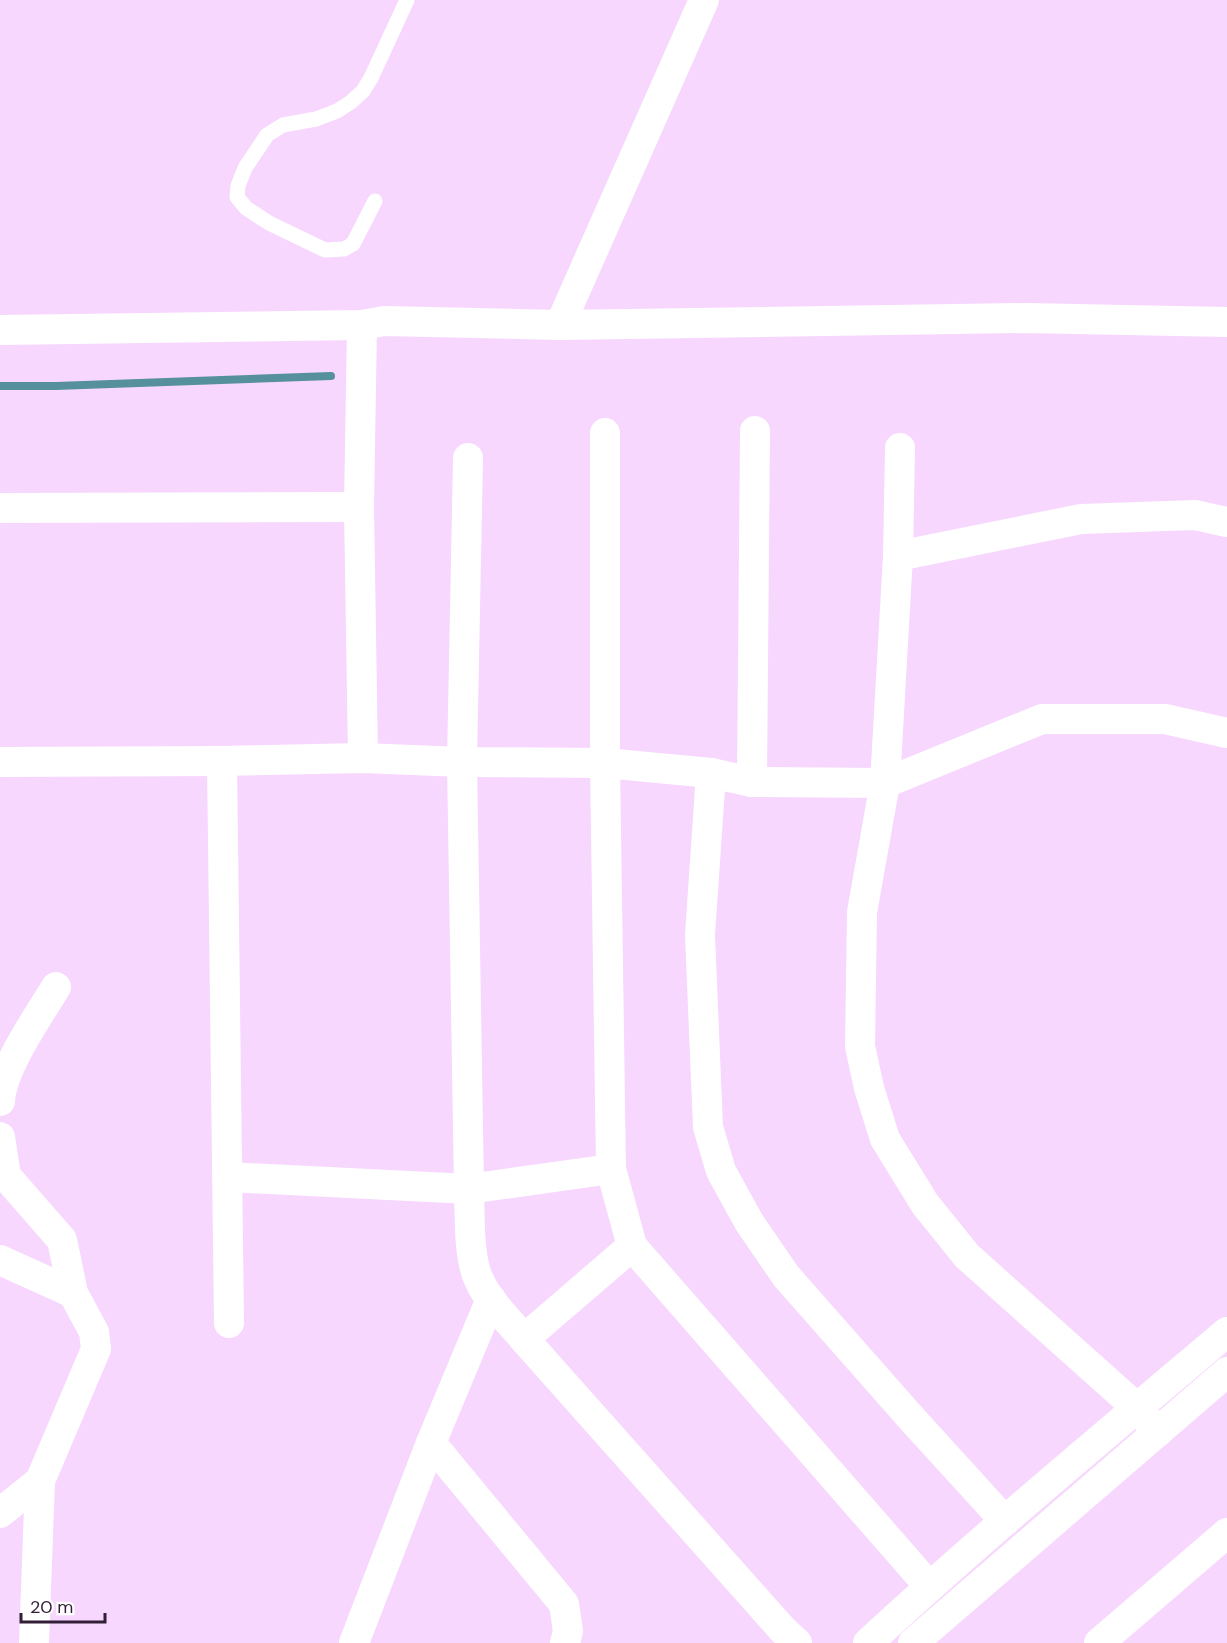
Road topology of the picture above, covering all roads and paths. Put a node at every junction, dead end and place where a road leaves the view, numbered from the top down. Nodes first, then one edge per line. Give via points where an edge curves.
1 (407, 0) edge
2 (695, 3) edge
3 (375, 201) dead end
4 (1227, 322) edge
5 (362, 325) junction
6 (560, 325) junction
7 (0, 330) edge
8 (755, 430) dead end
9 (605, 433) dead end
10 (900, 448) dead end
11 (468, 458) dead end
12 (359, 507) junction
13 (0, 508) edge
14 (1227, 522) edge
15 (898, 556) junction
16 (1227, 733) edge
17 (363, 758) junction
18 (222, 761) junction
19 (0, 762) edge
20 (462, 762) junction
21 (605, 763) junction
22 (711, 773) junction
23 (752, 782) junction
24 (885, 783) junction
25 (56, 987) dead end
26 (0, 1101) edge
27 (0, 1137) edge
28 (611, 1169) junction
29 (228, 1177) junction
30 (469, 1188) junction
31 (632, 1246) junction
32 (0, 1260) edge
33 (73, 1293) junction
34 (491, 1299) junction
35 (230, 1323) dead end
36 (1227, 1332) edge
37 (524, 1339) junction
38 (1227, 1372) edge
39 (1137, 1408) junction
40 (1158, 1432) junction
41 (431, 1443) junction
42 (40, 1481) junction
43 (0, 1513) edge
44 (1005, 1521) junction
45 (1227, 1533) edge
46 (929, 1586) junction
47 (34, 1643) edge
48 (354, 1643) edge
49 (565, 1643) edge
50 (797, 1643) edge
51 (868, 1643) edge
52 (913, 1643) edge
53 (1100, 1643) edge

1 - 3 lane via 363,91 337,111 283,125 267,135 245,168 237,197 269,223 325,250 344,249 353,244
2 - 6 street
4 - 6 street via 1026,318
5 - 6 street via 384,321
5 - 7 street
5 - 12 street
8 - 23 street
9 - 21 street
10 - 15 street
11 - 20 street
12 - 13 street
12 - 17 street
14 - 15 street via 1195,515 1081,519
15 - 24 street
16 - 24 street via 1165,719 1042,719
17 - 18 street
17 - 20 street
18 - 19 street
18 - 29 street
20 - 21 street
20 - 30 street
21 - 22 street
21 - 28 street
22 - 23 street
22 - 44 street via 700,934 708,1127 722,1171 749,1222 786,1276
23 - 24 street
24 - 39 street via 862,912 860,1046 885,1139 925,1204 967,1256
25 - 26 street via 13,1059
27 - 33 street via 6,1176 62,1240
28 - 30 street
28 - 31 street
29 - 30 street
29 - 35 street
30 - 34 street via 471,1247 478,1279
31 - 37 street
31 - 46 street
32 - 33 street
33 - 42 street via 94,1332 96,1349
34 - 37 street
34 - 41 street
36 - 39 street
37 - 50 street
38 - 40 street
39 - 40 street
39 - 44 street
40 - 52 street
41 - 48 street
41 - 49 street via 564,1604 568,1631
42 - 43 street
42 - 47 street
44 - 46 street
45 - 53 street
46 - 51 street

